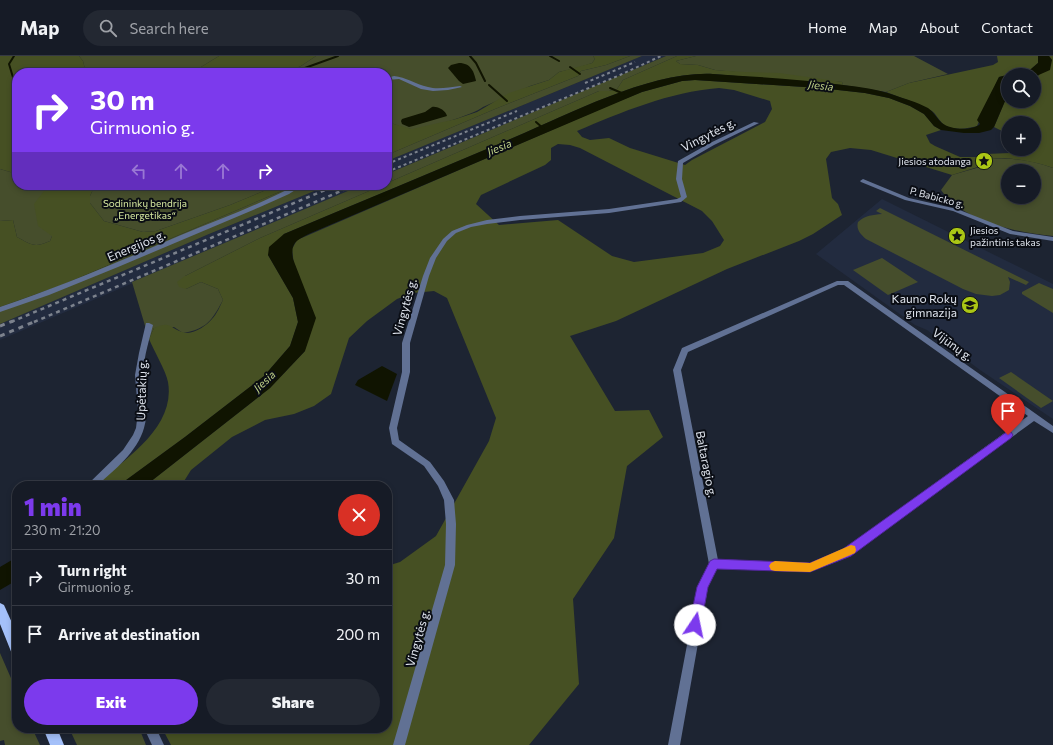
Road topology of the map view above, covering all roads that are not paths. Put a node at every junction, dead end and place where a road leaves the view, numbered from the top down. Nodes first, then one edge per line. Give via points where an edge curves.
1 (392, 79) edge
2 (460, 87) dead end
3 (756, 123) dead end
4 (863, 181) dead end
5 (289, 190) edge
6 (1053, 239) edge
7 (837, 283) joint
8 (0, 310) edge
9 (149, 325) dead end
10 (1033, 416) junction
11 (1053, 430) edge
12 (96, 481) edge
13 (714, 564) junction
14 (0, 609) edge
15 (12, 638) edge
16 (52, 733) edge
17 (152, 733) edge
18 (57, 745) edge
19 (158, 745) edge
20 (399, 745) edge
21 (674, 745) edge

1 - 2 street via 401,77 432,90
3 - 20 street, Vingytės g. via 680,162 679,179 684,197 679,201 469,226 454,232 445,240 433,258 406,343 406,372 393,428 395,442 427,464 441,484 448,500 451,524 450,565
4 - 6 street, P. Babicko g. via 920,204 955,210 1012,233
5 - 8 street, Energijos g. via 130,260
7 - 10 street, Vijūnų g. via 846,282 851,285
7 - 13 street, Baltaragio g. via 685,350 677,370
9 - 12 street, Upėtakių g. via 140,366 140,429 128,449
10 - 11 street, Vijūnų g.
10 - 13 street via 847,552 810,568
13 - 21 street via 703,587
14 - 15 main road
16 - 18 main road
17 - 19 street

